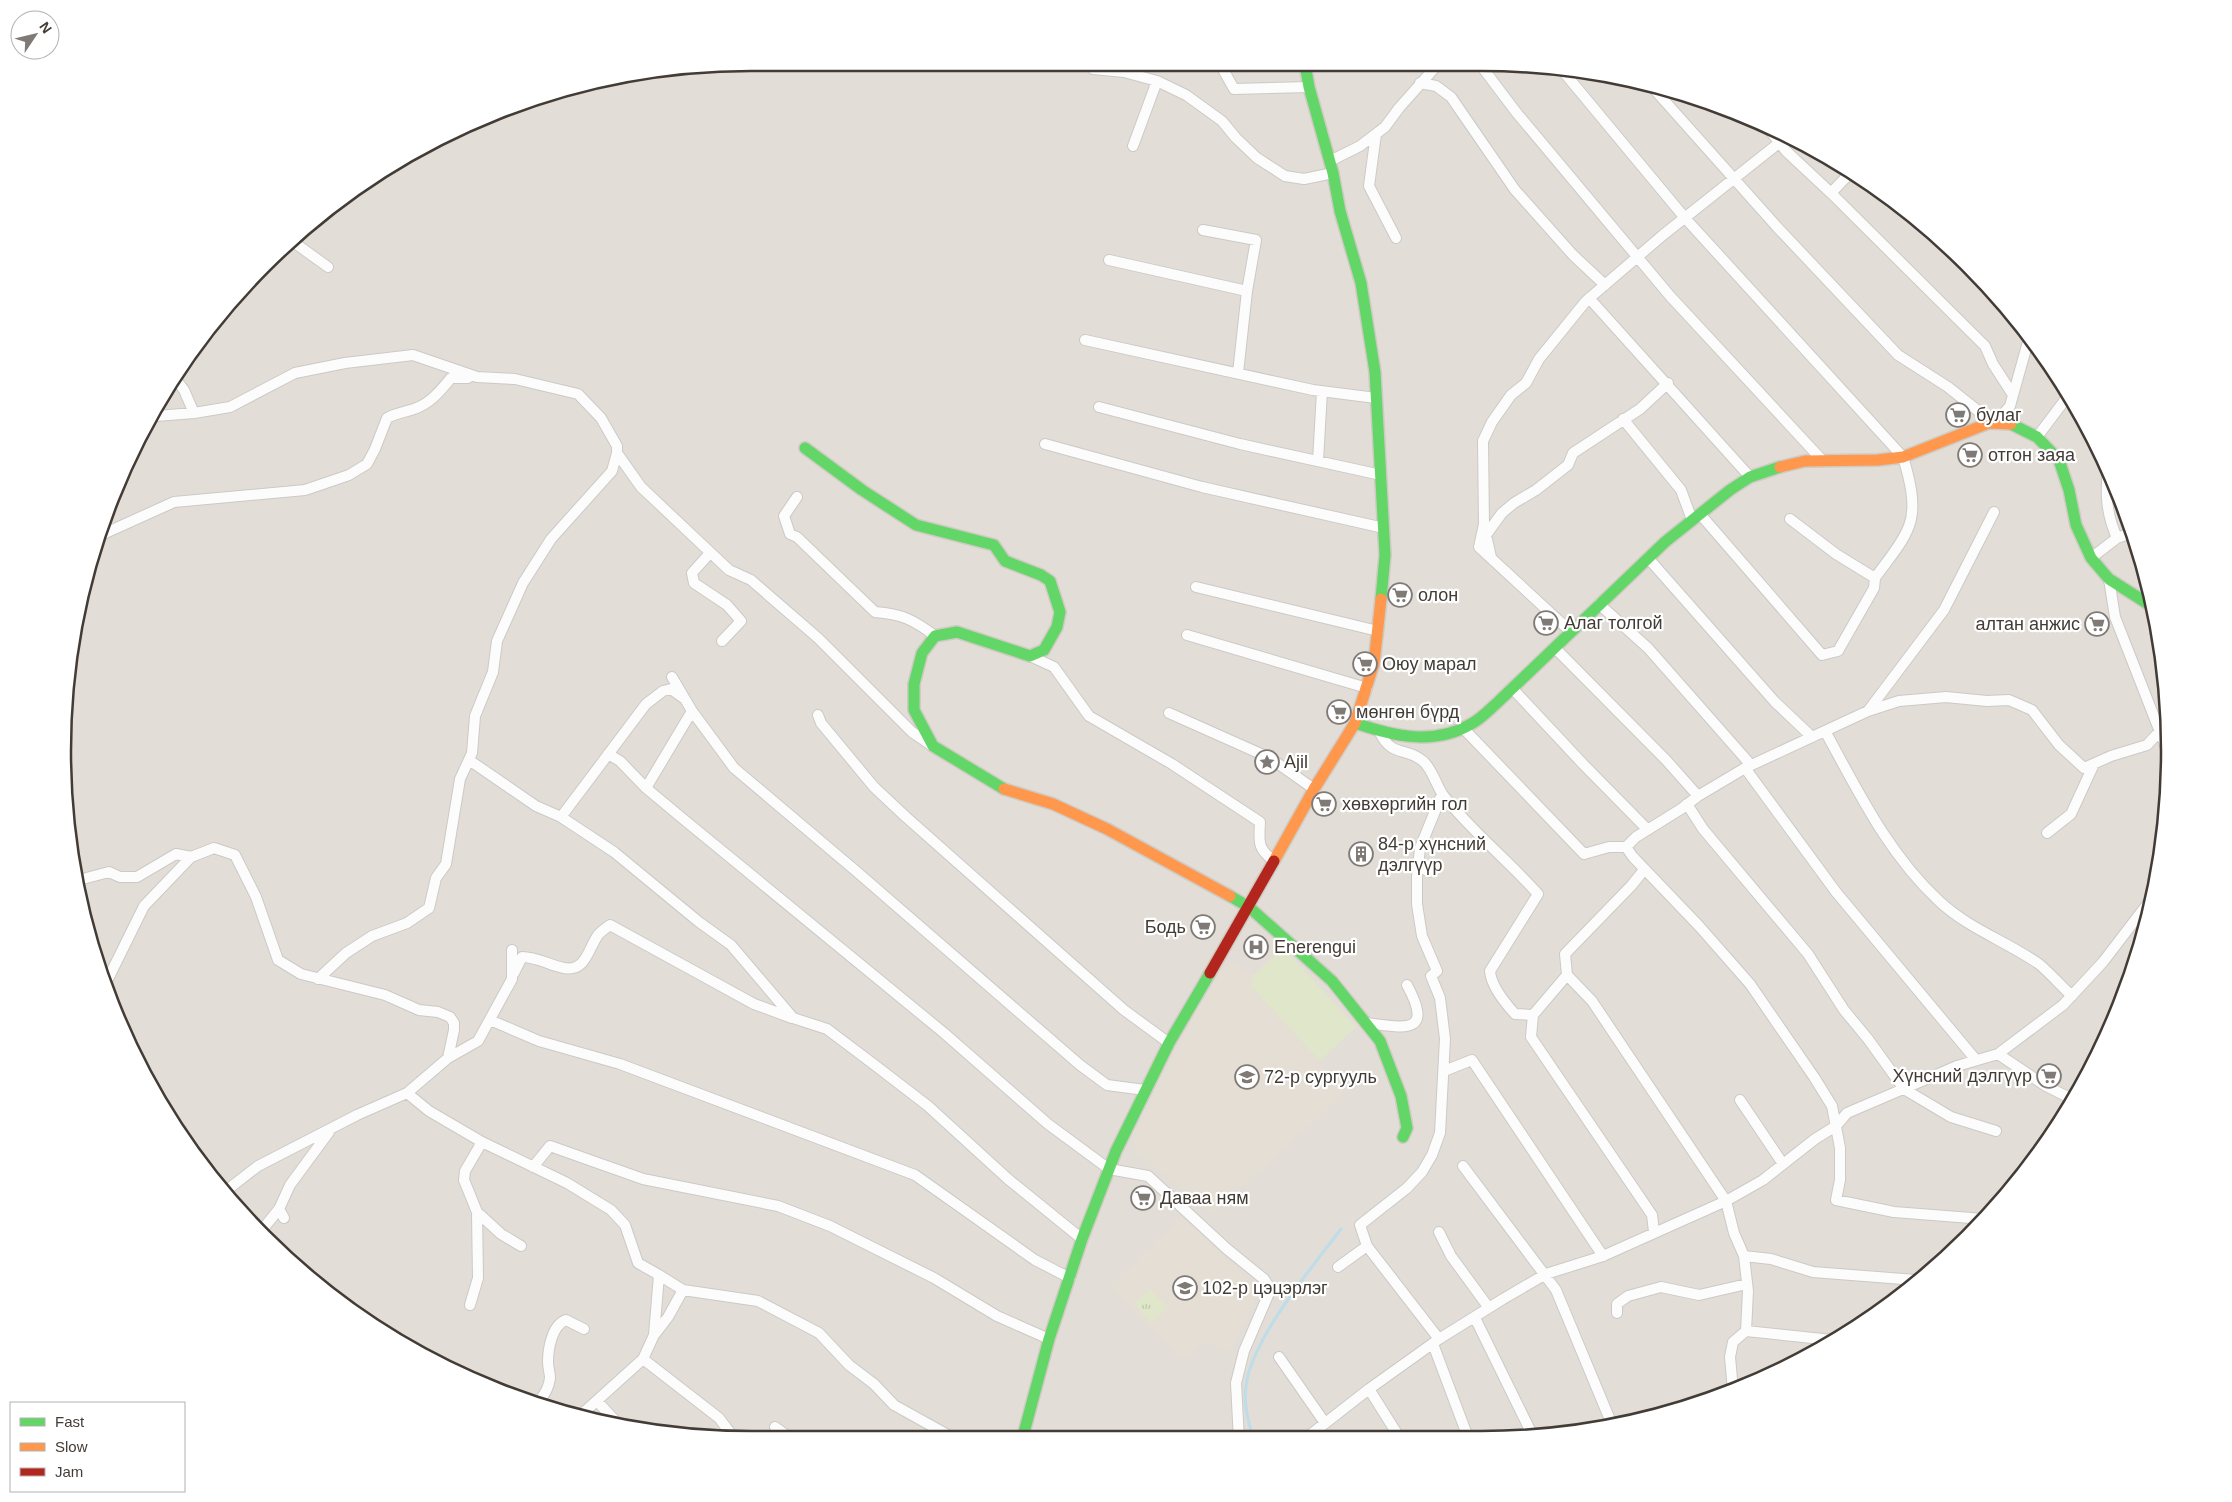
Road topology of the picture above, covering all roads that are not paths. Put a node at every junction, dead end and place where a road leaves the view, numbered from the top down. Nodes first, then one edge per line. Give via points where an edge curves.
1 (1114, 71) edge
2 (1224, 71) edge
3 (1306, 71) edge
4 (1431, 71) edge
5 (1486, 71) edge
6 (1568, 77) edge
7 (1157, 81) junction
8 (1420, 83) junction
9 (1309, 87) junction
10 (1659, 95) edge
11 (1376, 134) junction
12 (1775, 138) edge
13 (1779, 143) junction
14 (1134, 146) dead end
15 (1330, 161) junction
16 (1333, 173) junction
17 (1733, 178) junction
18 (1846, 178) edge
19 (1831, 193) junction
20 (1685, 218) junction
21 (1203, 230) dead end
22 (1396, 238) dead end
23 (298, 245) edge
24 (1638, 256) junction
25 (1109, 260) dead end
26 (328, 267) dead end
27 (1605, 285) junction
28 (1247, 291) junction
29 (1590, 298) junction
30 (1085, 340) dead end
31 (2027, 346) edge
32 (1238, 373) junction
33 (477, 377) junction
34 (1668, 383) junction
35 (179, 384) edge
36 (1322, 391) junction
37 (2013, 395) junction
38 (1376, 398) junction
39 (2064, 401) edge
40 (1099, 407) dead end
41 (194, 413) junction
42 (159, 416) edge
43 (1623, 419) junction
44 (1989, 423) junction
45 (2037, 437) junction
46 (1045, 444) dead end
47 (805, 448) dead end
48 (617, 453) junction
49 (1903, 457) junction
50 (1822, 460) junction
51 (1318, 461) junction
52 (1381, 476) junction
53 (1750, 477) junction
54 (2106, 485) edge
55 (798, 497) dead end
56 (1994, 512) dead end
57 (1696, 517) junction
58 (1790, 520) dead end
59 (1384, 528) junction
60 (108, 531) edge
61 (2126, 535) edge
62 (2116, 538) junction
63 (710, 553) junction
64 (1491, 557) junction
65 (1648, 558) junction
66 (2090, 558) junction
67 (1875, 578) junction
68 (2109, 579) junction
69 (1196, 587) dead end
70 (2144, 601) edge
71 (1599, 604) junction
72 (1378, 631) junction
73 (1571, 632) junction
74 (1187, 635) dead end
75 (935, 636) junction
76 (722, 641) dead end
77 (1555, 648) junction
78 (1030, 656) junction
79 (672, 677) dead end
80 (1367, 688) junction
81 (1512, 688) junction
82 (685, 699) junction
83 (692, 711) junction
84 (1868, 711) junction
85 (1169, 713) dead end
86 (818, 715) dead end
87 (1355, 723) junction
88 (1464, 729) junction
89 (1379, 731) junction
90 (1825, 731) junction
91 (2159, 732) junction
92 (2160, 735) edge
93 (1812, 738) junction
94 (933, 746) junction
95 (608, 754) junction
96 (469, 760) junction
97 (2094, 764) junction
98 (1748, 767) junction
99 (646, 788) junction
100 (1314, 789) junction
101 (1442, 794) junction
102 (1698, 796) junction
103 (1687, 804) junction
104 (561, 817) junction
105 (1648, 830) junction
106 (2047, 833) dead end
107 (1626, 846) junction
108 (191, 856) junction
109 (1274, 861) junction
110 (1418, 865) junction
111 (1644, 870) junction
112 (1429, 872) dead end
113 (83, 878) edge
114 (1248, 907) junction
115 (2142, 912) edge
116 (512, 950) dead end
117 (110, 976) edge
118 (1567, 976) junction
119 (512, 978) junction
120 (318, 979) junction
121 (1407, 985) dead end
122 (2072, 996) junction
123 (1533, 1015) junction
124 (793, 1018) junction
125 (490, 1020) junction
126 (1366, 1023) junction
127 (1169, 1043) junction
128 (1998, 1054) junction
129 (448, 1058) junction
130 (1976, 1060) junction
131 (1444, 1071) junction
132 (1904, 1089) junction
133 (1145, 1090) junction
134 (407, 1093) junction
135 (2067, 1096) edge
136 (1740, 1100) dead end
137 (1836, 1126) junction
138 (330, 1129) junction
139 (1996, 1131) dead end
140 (1403, 1137) dead end
141 (482, 1142) junction
142 (1784, 1164) junction
143 (533, 1166) junction
144 (1463, 1166) dead end
145 (1109, 1169) junction
146 (231, 1189) edge
147 (1726, 1201) junction
148 (279, 1209) junction
149 (477, 1212) junction
150 (284, 1218) dead end
151 (1974, 1218) edge
152 (265, 1226) edge
153 (1439, 1232) dead end
154 (1654, 1232) junction
155 (1082, 1239) junction
156 (521, 1246) dead end
157 (1367, 1246) junction
158 (1603, 1256) junction
159 (1744, 1256) junction
160 (1338, 1267) dead end
161 (1546, 1274) junction
162 (659, 1275) junction
163 (1070, 1278) junction
164 (1908, 1279) edge
165 (1747, 1284) junction
166 (683, 1290) junction
167 (470, 1305) dead end
168 (1489, 1308) junction
169 (1617, 1313) dead end
170 (1475, 1318) junction
171 (584, 1329) dead end
172 (1746, 1331) junction
173 (654, 1335) junction
174 (1049, 1339) junction
175 (1823, 1339) edge
176 (1436, 1342) junction
177 (1279, 1357) dead end
178 (643, 1359) junction
179 (1732, 1382) edge
180 (1369, 1389) junction
181 (542, 1398) edge
182 (597, 1401) junction
183 (586, 1411) edge
184 (611, 1416) edge
185 (1610, 1419) edge
186 (1325, 1423) junction
187 (775, 1427) dead end
188 (1529, 1429) edge
189 (728, 1430) edge
190 (781, 1431) edge
191 (942, 1431) edge
192 (1024, 1431) edge
193 (1239, 1431) edge
194 (1318, 1431) edge
195 (1395, 1431) edge
196 (1466, 1431) edge

1 - 7 street
2 - 9 street via 1234,89
3 - 9 main road
4 - 8 street
5 - 24 street via 1575,184
6 - 20 street
7 - 14 street
7 - 16 street via 1186,95 1222,121 1257,158 1286,176 1304,179
8 - 11 street
8 - 27 street via 1436,86 1450,97 1515,190 1573,255
9 - 15 main road
10 - 17 street
11 - 15 street
11 - 22 street via 1369,186
12 - 13 street
13 - 17 street
13 - 19 street
15 - 16 main road
16 - 38 main road via 1340,211 1361,283
17 - 20 street
17 - 44 street via 1898,355 1948,388
18 - 19 street
19 - 37 street via 1985,346
20 - 24 street
20 - 49 street
21 - 28 street via 1256,240
23 - 26 street
24 - 27 street
24 - 50 street via 1670,296
25 - 28 street
27 - 29 street
28 - 32 street
29 - 34 street
29 - 64 street via 1539,359 1526,383 1511,395 1483,441 1484,524 1479,547
30 - 32 street
31 - 37 street
32 - 36 street
33 - 41 street via 413,355 345,363 295,373 230,407
33 - 48 street via 515,379 578,394 601,418 617,446
33 - 60 street via 451,378 434,398 387,418 367,464 349,475 305,490 174,502
34 - 43 street via 1640,409
34 - 53 street
35 - 41 street
36 - 38 street
36 - 51 street
37 - 44 street via 2010,406 1999,419
38 - 52 main road
39 - 45 street
40 - 51 street
41 - 42 street
43 - 57 street via 1681,490
43 - 64 street via 1573,453 1568,466 1502,513 1486,534
44 - 45 main road via 2013,424
44 - 49 main road
45 - 66 main road via 2060,460 2076,525
46 - 59 street via 1202,487
47 - 78 main road via 916,525 994,545 1005,562 1050,581 1060,612 1057,627 1044,650
48 - 63 street via 641,487
48 - 96 street via 612,471 551,539 523,583 496,641 494,672 475,716
49 - 50 main road
49 - 67 street via 1910,483 1912,514 1909,526
50 - 53 main road via 1782,466
51 - 52 street
52 - 59 main road
53 - 57 main road
54 - 62 street via 2108,519
55 - 75 street via 784,516 790,534 797,537 875,612 913,619
56 - 84 street via 1944,610
57 - 65 main road
57 - 67 street via 1822,655 1838,651 1874,588
58 - 67 street
59 - 72 main road via 1386,555
61 - 62 street
62 - 66 street
63 - 76 street via 692,573 694,583 727,606 741,621
63 - 94 street via 729,570 751,580 818,638 912,732
64 - 73 street
65 - 71 main road
65 - 93 street via 1775,702
66 - 68 main road
68 - 70 main road
68 - 91 street via 2115,617
69 - 72 street
71 - 73 main road
71 - 98 street via 1648,648
72 - 80 main road
73 - 77 main road
74 - 80 street
75 - 78 main road via 957,632
75 - 94 main road via 922,653 914,684 914,710
77 - 81 main road
77 - 102 street
78 - 109 street via 1054,667 1089,716 1168,761 1260,822 1260,846 1263,853
79 - 82 street
80 - 87 main road
81 - 88 main road
81 - 105 street
82 - 83 street
82 - 95 street via 671,689 646,704
83 - 99 street
83 - 133 street via 734,768 1059,1047 1107,1085
84 - 90 street
84 - 97 street via 1899,701 1946,697 2009,700 2032,710 2059,745 2084,768
85 - 100 street via 1270,758
86 - 127 street via 821,723 874,787 1117,1004
87 - 89 main road
87 - 100 main road
88 - 89 main road via 1446,736 1424,738
88 - 107 street via 1584,854
89 - 101 street via 1388,746 1425,763
90 - 93 street
90 - 122 street via 1894,851 1939,902 1979,931 2041,966
91 - 92 street
91 - 97 street via 2147,745
93 - 98 street
94 - 114 main road via 1004,789 1053,804 1107,829
95 - 99 street via 620,761
95 - 104 street
96 - 104 street via 536,806
96 - 120 street via 460,779 446,864 436,878 429,908 407,923 372,936 346,953
97 - 106 street via 2071,814
98 - 102 street
98 - 130 street via 1836,892
99 - 145 street via 944,1033 1048,1124
100 - 109 main road
101 - 110 street via 1420,848
101 - 123 street via 1538,894 1490,971 1490,978 1507,1006 1515,1014
102 - 103 street
103 - 105 street
103 - 132 street via 1703,829 1808,954 1844,1010
104 - 124 street via 614,852 731,945
105 - 107 street
107 - 111 street
108 - 113 street via 176,854 136,877 120,877 109,872
108 - 117 street via 144,906
108 - 120 street via 214,848 235,855 256,897 278,960 300,974
109 - 114 main road
110 - 112 street
110 - 131 street via 1417,904 1422,936 1437,971 1430,976 1440,998 1445,1039
111 - 118 street via 1566,954
111 - 137 street via 1750,984 1832,1106
114 - 126 main road via 1332,981
114 - 127 main road
115 - 122 street
116 - 119 street
118 - 123 street
118 - 147 street via 1592,1001
119 - 124 street via 522,957 576,968 584,961 599,934 610,924 754,1004
119 - 125 street
120 - 129 street via 385,995 419,1010 450,1017 454,1030
121 - 126 street via 1415,1004 1417,1020 1414,1024 1407,1028
122 - 128 street
123 - 154 street via 1531,1038 1652,1215
124 - 155 street via 827,1029 884,1072
125 - 129 street via 478,1041
125 - 163 street via 539,1041 620,1064 915,1175 1035,1260
126 - 140 main road via 1380,1041 1401,1096 1407,1128
127 - 133 main road
128 - 130 street
128 - 135 street
129 - 134 street
130 - 132 street
131 - 157 street via 1440,1133 1432,1155 1407,1188 1360,1225
131 - 158 street via 1472,1060
132 - 137 street via 1847,1112
132 - 139 street via 1951,1118
133 - 145 main road
134 - 138 street
134 - 141 street
136 - 142 street
137 - 142 street
137 - 151 street via 1840,1148 1836,1200 1894,1212
138 - 146 street via 258,1166
138 - 148 street via 290,1185
141 - 143 street
141 - 149 street via 465,1171 464,1180
142 - 147 street
143 - 162 street via 611,1210 625,1225 638,1263
143 - 174 street via 550,1146 643,1179 778,1206 830,1226 934,1278 997,1316
144 - 161 street
145 - 155 main road
145 - 193 street via 1148,1176 1268,1285 1269,1293 1244,1351 1236,1383
147 - 154 street
147 - 159 street
148 - 150 street
148 - 152 street
149 - 156 street via 501,1234
149 - 167 street via 478,1278
153 - 168 street via 1451,1256
154 - 158 street
155 - 163 main road
157 - 160 street
157 - 176 street
158 - 161 street
159 - 164 street via 1771,1259 1813,1272
159 - 165 street
161 - 168 street
161 - 185 street via 1556,1290
162 - 166 street
162 - 173 street
163 - 174 main road
165 - 169 street via 1699,1295 1661,1287 1628,1296 1617,1304
165 - 172 street
166 - 173 street
166 - 191 street via 758,1301 820,1333 849,1365 894,1405
168 - 170 street
170 - 176 street
170 - 188 street
171 - 181 street via 566,1320 557,1328 550,1344 547,1392
172 - 175 street
172 - 179 street via 1733,1342 1730,1357
173 - 178 street
174 - 192 main road
176 - 180 street
176 - 196 street
177 - 186 street
178 - 182 street
178 - 189 street via 719,1418
180 - 186 street
180 - 195 street
182 - 183 street
182 - 184 street
186 - 194 street
187 - 190 street

